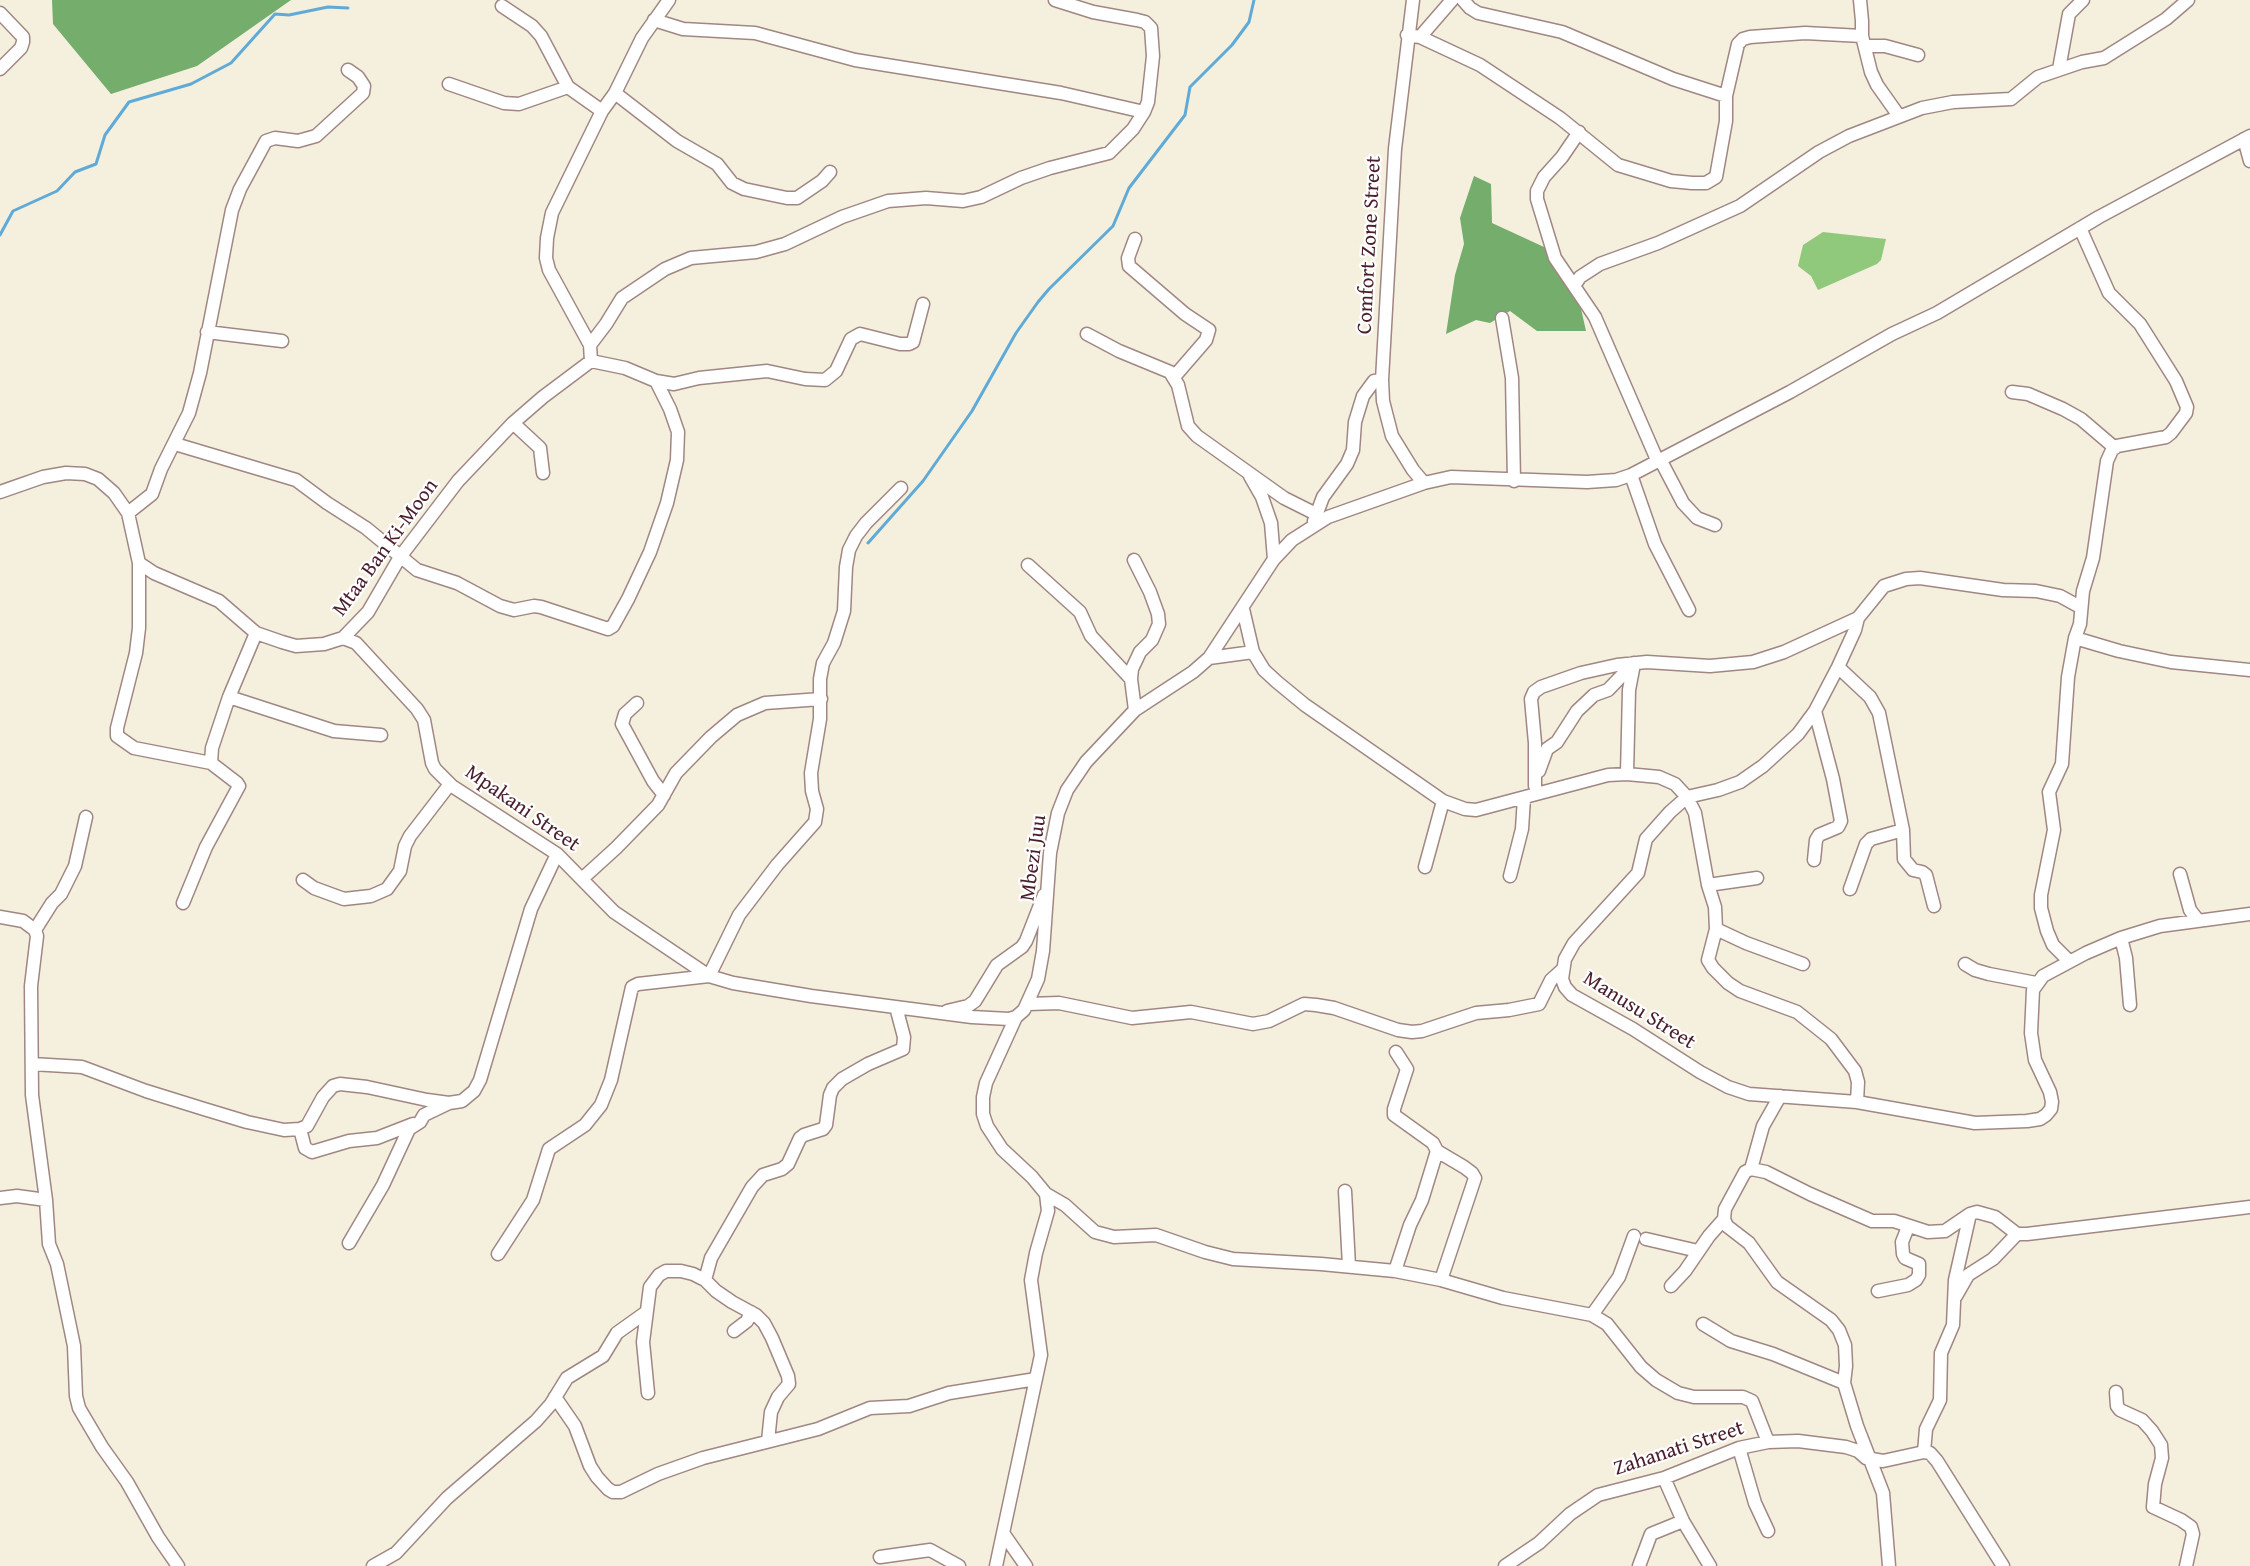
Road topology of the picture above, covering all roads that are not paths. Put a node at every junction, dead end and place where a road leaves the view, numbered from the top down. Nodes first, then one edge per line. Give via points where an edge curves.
1 (669, 0) edge
2 (1055, 0) edge
3 (1413, 0) edge
4 (1452, 0) edge
5 (1463, 0) edge
6 (1860, 0) edge
7 (2083, 0) edge
8 (2188, 0) edge
9 (502, 6) dead end
10 (0, 13) edge
11 (654, 20) junction
12 (1414, 36) junction
13 (1863, 41) junction
14 (1917, 55) dead end
15 (0, 69) edge
16 (2059, 69) junction
17 (348, 70) dead end
18 (449, 84) dead end
19 (568, 87) junction
20 (615, 93) junction
21 (1726, 96) junction
22 (602, 111) junction
23 (1144, 112) junction
24 (1899, 116) junction
25 (1579, 132) junction
26 (2247, 138) edge
27 (2250, 161) edge
28 (830, 172) dead end
29 (2080, 228) junction
30 (1136, 239) dead end
31 (1574, 286) junction
32 (923, 304) dead end
33 (1502, 318) dead end
34 (207, 332) junction
35 (1088, 334) dead end
36 (282, 341) dead end
37 (590, 345) junction
38 (591, 360) junction
39 (1174, 377) junction
40 (1382, 380) junction
41 (656, 381) junction
42 (2012, 392) dead end
43 (513, 423) junction
44 (175, 444) junction
45 (2115, 448) junction
46 (1660, 461) junction
47 (1246, 469) junction
48 (543, 473) dead end
49 (1631, 475) junction
50 (1514, 481) junction
51 (1424, 483) junction
52 (901, 488) dead end
53 (0, 492) edge
54 (128, 513) junction
55 (1316, 514) junction
56 (1715, 525) dead end
57 (1312, 527) junction
58 (400, 557) junction
59 (1274, 559) junction
60 (1134, 560) dead end
61 (139, 563) junction
62 (1028, 565) dead end
63 (2080, 607) junction
64 (1243, 609) junction
65 (1689, 610) dead end
66 (1858, 618) junction
67 (256, 633) junction
68 (343, 638) junction
69 (2075, 638) junction
70 (1253, 652) junction
71 (1209, 658) junction
72 (1634, 663) junction
73 (1838, 667) junction
74 (2250, 670) edge
75 (1131, 680) junction
76 (229, 697) junction
77 (821, 699) junction
78 (637, 703) dead end
79 (1135, 710) junction
80 (1815, 711) junction
81 (381, 735) dead end
82 (211, 763) junction
83 (1627, 774) junction
84 (450, 784) junction
85 (1539, 790) junction
86 (664, 795) junction
87 (1687, 797) junction
88 (1524, 798) junction
89 (1443, 801) junction
90 (86, 817) dead end
91 (1903, 830) junction
92 (557, 854) junction
93 (1814, 860) dead end
94 (1425, 867) dead end
95 (2180, 874) dead end
96 (1510, 876) dead end
97 (583, 878) junction
98 (1758, 878) dead end
99 (303, 880) dead end
100 (1708, 885) junction
101 (1048, 886) junction
102 (1850, 889) dead end
103 (183, 903) dead end
104 (1934, 906) dead end
105 (2250, 914) edge
106 (0, 917) edge
107 (2197, 919) junction
108 (1716, 929) junction
109 (35, 930) junction
110 (2121, 938) junction
111 (2069, 961) junction
112 (1803, 964) dead end
113 (1965, 964) dead end
114 (1562, 970) junction
115 (709, 976) junction
116 (2036, 982) junction
117 (1028, 1004) junction
118 (2130, 1005) dead end
119 (896, 1007) junction
120 (940, 1013) junction
121 (1016, 1017) junction
122 (1396, 1052) dead end
123 (32, 1064) junction
124 (1780, 1096) junction
125 (1857, 1102) junction
126 (449, 1103) junction
127 (420, 1122) junction
128 (300, 1129) junction
129 (1437, 1150) junction
130 (1751, 1170) junction
131 (1345, 1191) dead end
132 (1046, 1194) junction
133 (0, 1198) edge
134 (46, 1200) junction
135 (2250, 1207) edge
136 (1970, 1214) junction
137 (1724, 1219) junction
138 (1908, 1227) junction
139 (2017, 1234) junction
140 (349, 1243) dead end
141 (1698, 1251) junction
142 (498, 1254) dead end
143 (1349, 1266) junction
144 (1395, 1271) junction
145 (705, 1280) junction
146 (1441, 1280) junction
147 (1671, 1286) dead end
148 (1878, 1291) dead end
149 (1953, 1300) junction
150 (751, 1312) junction
151 (645, 1313) junction
152 (1592, 1315) junction
153 (1703, 1324) dead end
154 (734, 1331) dead end
155 (1036, 1379) junction
156 (1844, 1383) junction
157 (2116, 1392) dead end
158 (648, 1393) dead end
159 (555, 1397) junction
160 (768, 1441) junction
161 (1768, 1442) junction
162 (1739, 1448) junction
163 (1924, 1452) junction
164 (1870, 1459) junction
165 (1664, 1478) junction
166 (1683, 1521) junction
167 (1768, 1531) dead end
168 (1003, 1533) junction
169 (880, 1557) dead end
170 (178, 1566) edge
171 (373, 1566) edge
172 (959, 1566) edge
173 (996, 1566) edge
174 (1026, 1566) edge
175 (1505, 1566) edge
176 (1639, 1566) edge
177 (1710, 1566) edge
178 (1889, 1566) edge
179 (2003, 1566) edge
180 (2186, 1566) edge

1 - 11 street
2 - 23 street via 1149,25 1152,70
3 - 12 street, Comfort Zone Street
4 - 12 street
5 - 21 street via 1478,13 1562,32 1673,80
6 - 13 street
7 - 16 street via 2069,14
8 - 16 street via 2166,19 2104,58
9 - 19 street via 537,31
10 - 15 street via 23,37 23,42
11 - 20 street
11 - 23 street via 683,29 755,33 855,60 1061,93
12 - 25 street via 1480,65
12 - 40 street, Comfort Zone Street via 1395,149
13 - 14 street
13 - 21 street via 1805,33 1750,36 1738,44
13 - 24 street via 1870,72
16 - 24 street via 2033,81 2011,99 1953,102
17 - 34 street via 364,86 363,93 316,136 298,141 266,141 240,189 232,210
18 - 19 street via 504,103 519,104
19 - 22 street
20 - 22 street
20 - 28 street via 677,141 717,164 732,183 744,189 797,198
21 - 25 street via 1718,169 1716,177 1706,183 1671,181 1624,167
22 - 37 street via 552,213 547,238 549,270
23 - 37 street via 1109,153 1050,168 981,197 963,201 888,201 785,244 677,263 622,298
24 - 31 street via 1819,152 1719,217 1600,264
25 - 31 street via 1544,177 1537,195 1555,258
26 - 27 street
26 - 29 street
29 - 45 street via 2109,293 2140,324 2176,381 2187,407 2166,437
29 - 46 street via 1937,313
30 - 39 street via 1129,266 1209,330 1206,340
31 - 46 street via 1608,343
32 - 41 street via 913,342 900,344 860,334 851,339 836,371 825,380 767,371 674,384
33 - 50 street via 1512,378
34 - 36 street
34 - 44 street via 189,413
35 - 39 street via 1119,351 1165,368
37 - 38 street
38 - 41 street
38 - 43 street, Mtaa Ban Ki-Moon
39 - 47 street via 1188,426 1209,447
40 - 51 street, Comfort Zone Street via 1392,436
40 - 55 street via 1374,381 1364,396 1355,422 1353,450
41 - 58 street via 678,432 677,460 650,552 613,626 603,628 541,608 507,609 457,584 417,570
42 - 45 street via 2063,408
43 - 48 street via 540,448
43 - 58 street, Mtaa Ban Ki-Moon via 458,481
44 - 54 street via 152,494
44 - 58 street via 296,480 366,528
45 - 63 street via 2108,456 2093,558
46 - 49 street
46 - 56 street via 1683,503 1698,518
47 - 55 street via 1284,498
47 - 59 street via 1271,523
49 - 50 street via 1602,482
49 - 65 street via 1656,544
50 - 51 street via 1451,477
51 - 57 street via 1328,517
52 - 77 street via 866,523 849,550 844,611 821,670
53 - 54 street via 43,477 85,474 114,493
54 - 61 street
55 - 57 street
57 - 59 street
58 - 68 street, Mtaa Ban Ki-Moon via 368,612
59 - 64 street
60 - 75 street via 1150,592 1159,624 1152,640 1140,652
61 - 67 street via 219,602
61 - 82 street via 136,653 117,736 134,748
62 - 75 street via 1080,612 1091,636
63 - 66 street via 2060,596 2036,591 1920,578 1884,586
63 - 69 street
64 - 70 street
64 - 71 street
66 - 72 street via 1753,662 1710,666
66 - 73 street
67 - 68 street via 296,646
67 - 76 street
68 - 84 street, Mpakani Street via 356,643 417,708 424,720 432,763
69 - 74 street via 2171,662
69 - 111 street via 2065,703 2062,764 2049,792 2054,830 2041,895 2047,931 2053,945
70 - 71 street
70 - 89 street via 1264,670 1305,705
71 - 79 street, Mbezi Juu
72 - 83 street via 1629,690
72 - 85 street via 1608,690 1594,695 1547,749
72 - 85 street via 1589,670 1534,692 1531,699
73 - 80 street
73 - 91 street via 1870,697 1879,713
75 - 79 street
76 - 81 street via 334,731
76 - 82 street via 214,739
77 - 86 street via 765,703 744,710 676,773
77 - 115 street via 811,773 817,809 815,822 739,915
78 - 86 street via 625,714 622,724
79 - 101 street, Mbezi Juu via 1086,762 1067,790 1054,832
80 - 87 street via 1798,734 1740,782
80 - 93 street via 1841,821 1838,827 1819,835
82 - 103 street via 238,786 206,847
83 - 85 street
83 - 87 street via 1667,779
84 - 92 street, Mpakani Street
84 - 99 street via 410,836 400,872 387,889 371,896 344,899
85 - 88 street
86 - 97 street
87 - 100 street via 1695,813
87 - 114 street, Manusu Street via 1646,839 1638,873 1574,943
88 - 89 street via 1476,810
88 - 96 street via 1522,829
89 - 94 street
90 - 109 street via 75,866
91 - 102 street via 1866,844
91 - 104 street via 1904,859 1913,870 1926,876
92 - 97 street, Mpakani Street
92 - 126 street via 531,909 480,1080 462,1101
95 - 107 street via 2190,910
97 - 115 street, Mpakani Street via 614,912
98 - 100 street
100 - 108 street via 1715,906
101 - 117 street, Mbezi Juu via 1041,964
101 - 120 street via 1022,947 997,965 975,1001
105 - 107 street
106 - 109 street via 23,921
107 - 110 street
108 - 112 street
108 - 125 street via 1708,960 1719,975 1740,990 1797,1012 1831,1039 1855,1071
109 - 123 street
110 - 111 street
110 - 118 street
111 - 116 street
113 - 116 street via 1989,974
114 - 117 street via 1551,980 1539,1004 1476,1013 1412,1032 1310,1004 1253,1024 1191,1012 1132,1018 1059,1003
114 - 124 street, Manusu Street via 1565,987 1572,995 1700,1072 1749,1094
115 - 119 street, Mpakani Street via 774,990
115 - 142 street via 632,987 611,1080 601,1105 585,1125 549,1149 533,1200
116 - 125 street, Manusu Street via 2031,1005 2032,1050 2052,1102 2046,1115 2028,1121 1976,1123
117 - 121 street
119 - 120 street, Mpakani Street
119 - 145 street via 903,1049 868,1064 833,1088 826,1125 819,1132 800,1138 788,1164 763,1175 752,1187 711,1258
120 - 121 street, Mpakani Street via 988,1019
121 - 132 street via 986,1083 983,1114 1002,1149
122 - 129 street via 1407,1069 1394,1115
123 - 128 street via 82,1067 247,1122 284,1130
123 - 134 street via 32,1095
124 - 125 street, Manusu Street
124 - 130 street via 1763,1126
126 - 127 street via 424,1115
126 - 128 street via 340,1084 323,1096 312,1119
127 - 128 street via 376,1138 312,1152 305,1148
127 - 140 street via 409,1129 383,1185
129 - 144 street
129 - 146 street via 1475,1178
130 - 137 street via 1742,1176
130 - 138 street via 1766,1172 1866,1219 1894,1221
131 - 143 street
132 - 143 street via 1104,1236 1156,1235 1233,1259
132 - 155 street via 1048,1211 1031,1280 1042,1349
133 - 134 street
134 - 170 street via 50,1244 74,1346 79,1408
135 - 139 street
136 - 138 street via 1945,1231
136 - 139 street via 1995,1217
136 - 149 street
137 - 141 street
137 - 156 street via 1749,1243 1777,1282 1836,1325 1845,1345
138 - 148 street via 1902,1242 1903,1254 1918,1264 1919,1275 1908,1285
139 - 149 street via 1993,1259 1968,1275
141 - 147 street
141 - 152 street via 1640,1237 1619,1277
143 - 144 street
144 - 146 street
145 - 150 street
145 - 151 street via 681,1271 666,1271 650,1287
146 - 152 street via 1503,1298
149 - 163 street via 1953,1325 1941,1353 1940,1400 1926,1429
150 - 154 street via 747,1321
150 - 160 street via 764,1323 789,1380 771,1412
151 - 158 street via 643,1349
151 - 159 street via 617,1333 603,1356 567,1378
152 - 161 street via 1607,1324 1641,1367 1678,1393 1694,1397 1743,1397 1752,1401
153 - 156 street via 1731,1341
155 - 160 street via 949,1393 909,1406 870,1408 818,1429
155 - 168 street
156 - 164 street
157 - 180 street via 2120,1410 2142,1420 2161,1445 2153,1507 2191,1527
159 - 160 street via 575,1426 590,1466 613,1492 703,1458
159 - 171 street via 536,1420 447,1498 396,1554
161 - 162 street, Zahanati Street
161 - 164 street, Zahanati Street via 1846,1447
162 - 165 street, Zahanati Street
162 - 167 street via 1755,1503
163 - 164 street, Zahanati Street via 1883,1461
163 - 179 street via 1937,1461
164 - 178 street via 1883,1493
165 - 166 street
165 - 175 street, Zahanati Street via 1598,1495
166 - 176 street via 1651,1534
166 - 177 street
168 - 173 street
168 - 174 street
169 - 172 street via 930,1550

